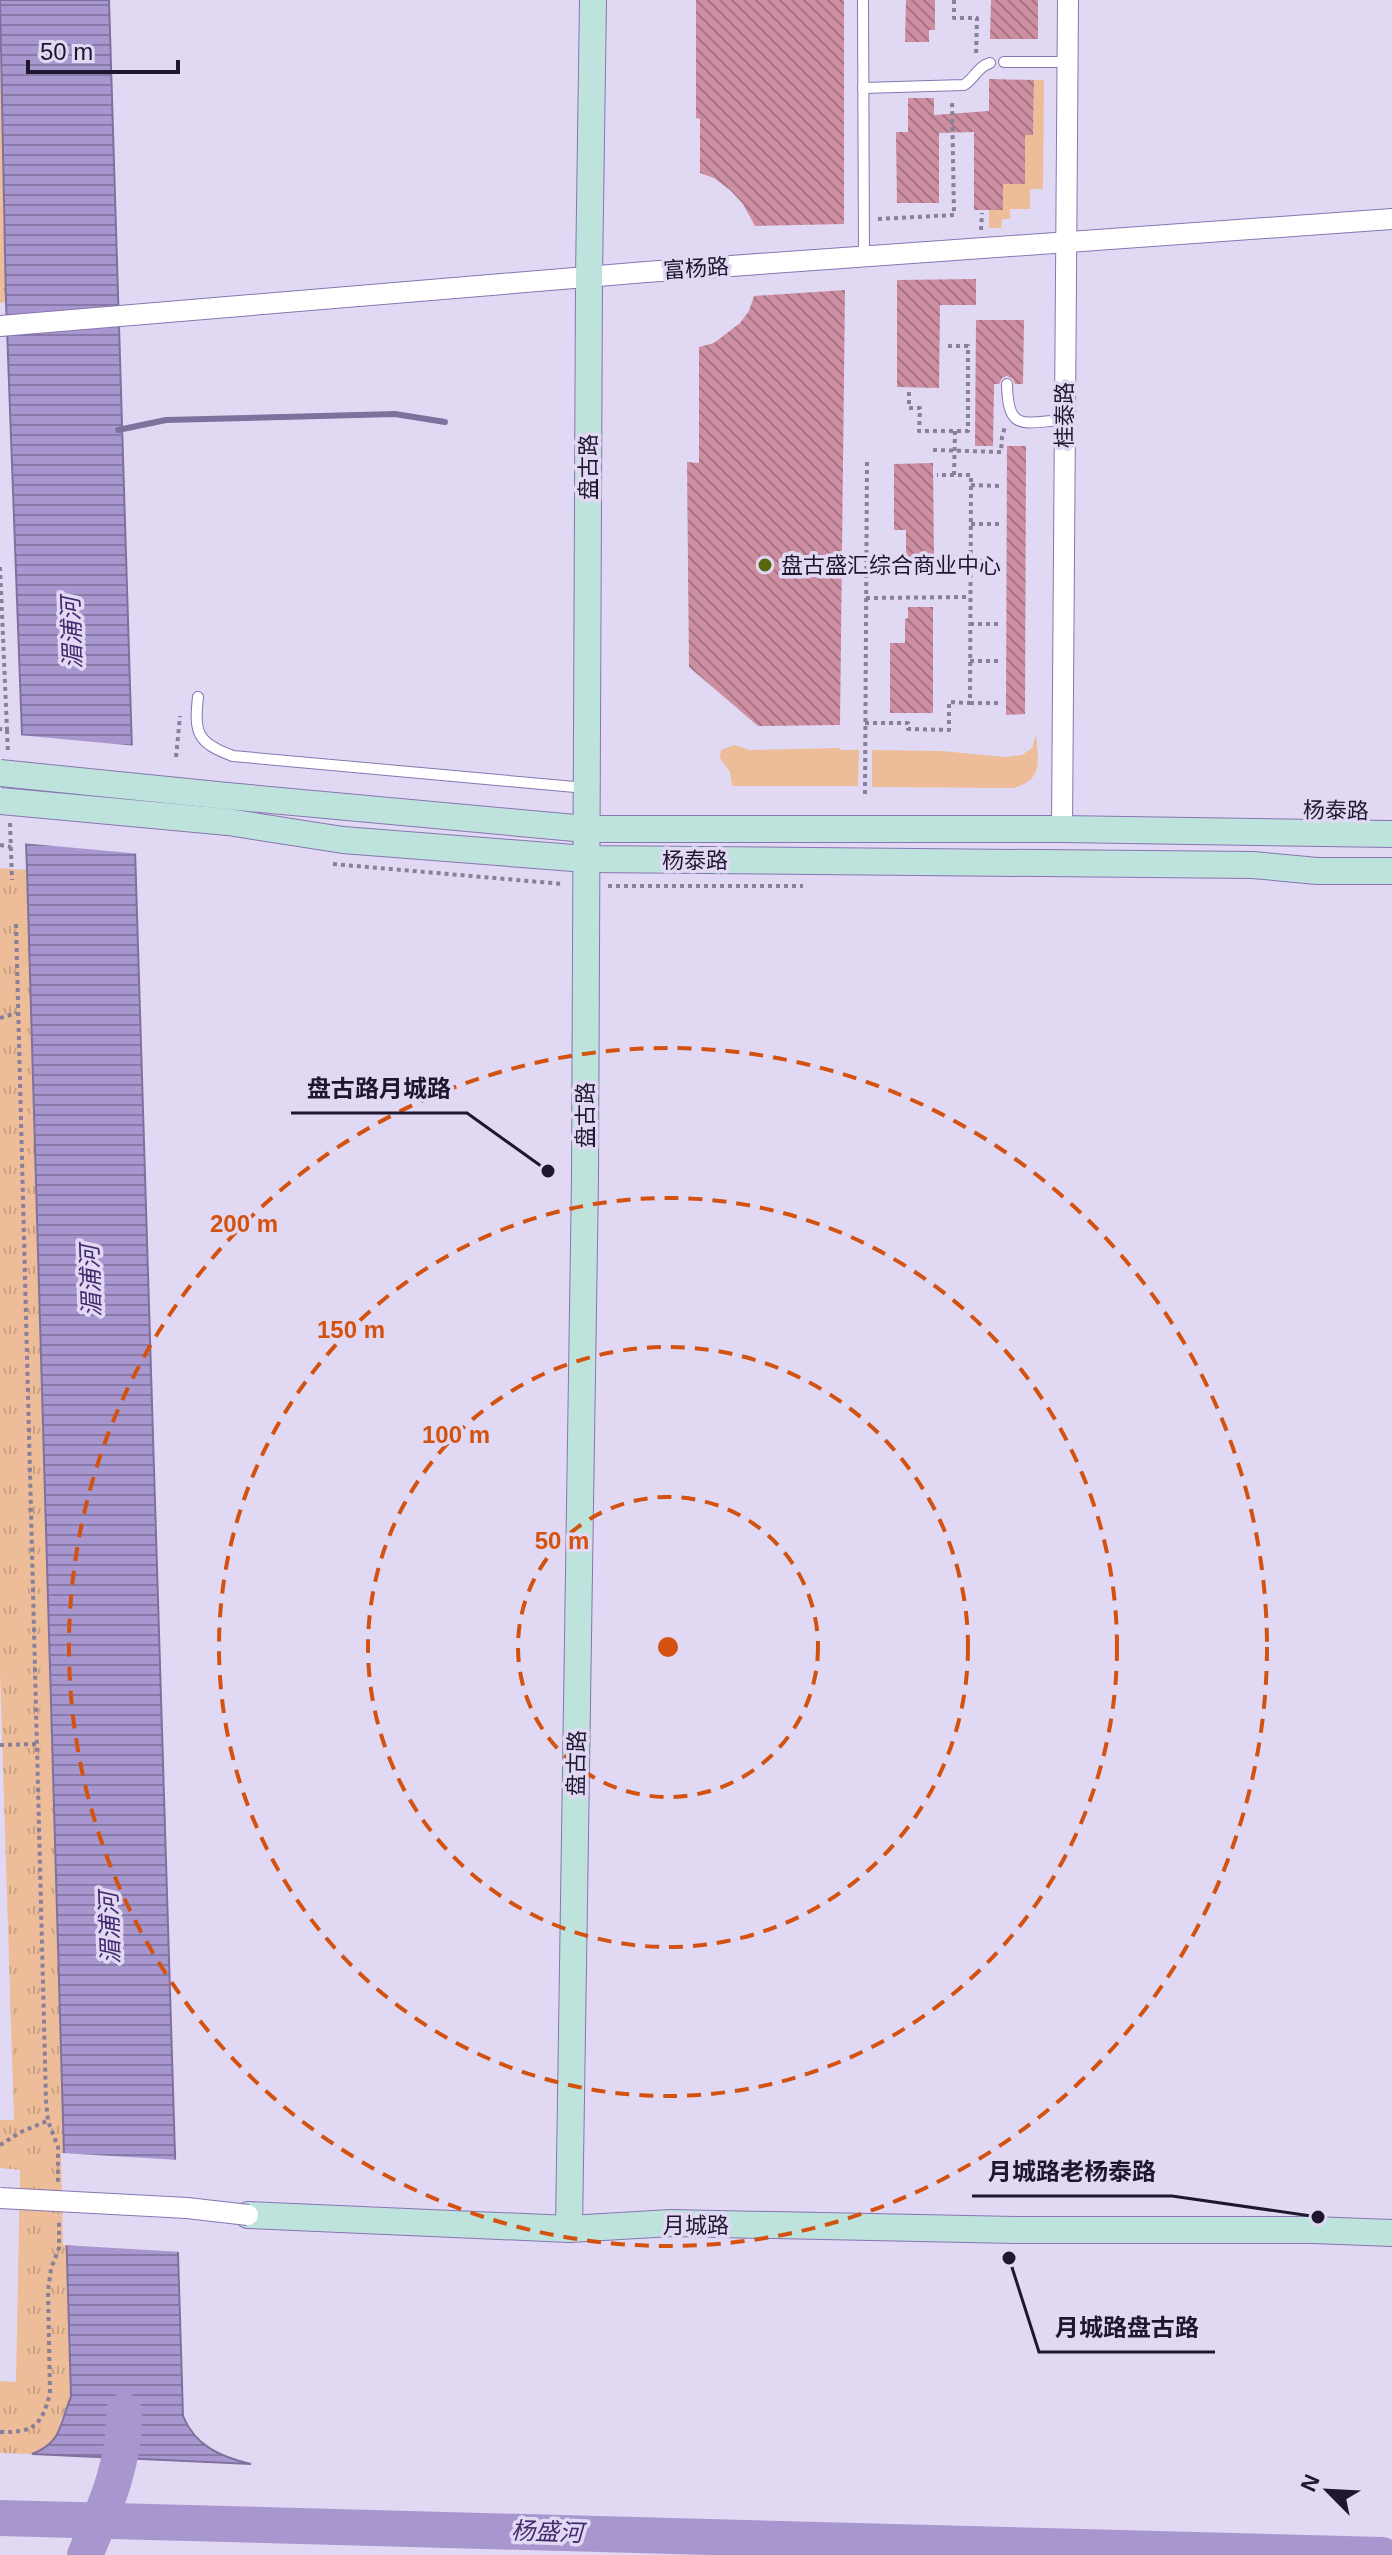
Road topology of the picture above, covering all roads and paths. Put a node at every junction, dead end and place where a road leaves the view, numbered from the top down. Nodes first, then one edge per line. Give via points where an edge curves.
1 (593, 0) edge
2 (863, 0) edge
3 (954, 0) edge
4 (1068, 0) edge
5 (1004, 62) dead end
6 (1067, 62) junction
7 (985, 64) joint
8 (951, 86) junction
9 (863, 88) junction
10 (982, 213) dead end
11 (1392, 219) edge
12 (863, 220) junction
13 (981, 233) dead end
14 (1065, 244) junction
15 (864, 256) junction
16 (589, 277) junction
17 (0, 326) edge
18 (946, 346) dead end
19 (1007, 384) dead end
20 (909, 392) dead end
21 (1064, 420) junction
22 (955, 431) junction
23 (1001, 446) dead end
24 (933, 450) dead end
25 (954, 450) junction
26 (867, 459) dead end
27 (937, 475) dead end
28 (954, 475) junction
29 (971, 485) junction
30 (1000, 486) dead end
31 (971, 524) junction
32 (1001, 524) dead end
33 (970, 561) junction
34 (1001, 561) dead end
35 (0, 567) edge
36 (970, 597) junction
37 (866, 598) junction
38 (970, 624) junction
39 (999, 624) dead end
40 (970, 661) junction
41 (999, 661) dead end
42 (198, 697) dead end
43 (970, 703) junction
44 (1000, 703) dead end
45 (180, 714) dead end
46 (865, 723) junction
47 (0, 729) edge
48 (176, 757) dead end
49 (0, 773) edge
50 (586, 788) junction
51 (865, 794) dead end
52 (0, 801) edge
53 (228, 809) junction
54 (586, 829) junction
55 (1062, 829) junction
56 (1392, 834) edge
57 (0, 845) edge
58 (11, 847) dead end
59 (586, 859) junction
60 (1392, 871) edge
61 (16, 924) dead end
62 (17, 1013) junction
63 (0, 1018) edge
64 (37, 1744) junction
65 (0, 1745) edge
66 (48, 2121) junction
67 (0, 2145) edge
68 (58, 2191) dead end
69 (0, 2198) edge
70 (248, 2215) joint
71 (59, 2219) dead end
72 (569, 2229) junction
73 (1392, 2233) edge
74 (0, 2432) edge

1 - 16 street, 盘古路
2 - 9 lane
3 - 7 path via 954,18 977,18 975,52
4 - 6 street, 桂泰路
5 - 6 lane
6 - 14 street, 桂泰路
7 - 8 lane via 964,85
8 - 9 lane
8 - 12 path via 954,215
9 - 12 lane
10 - 13 path
11 - 14 street, 富杨路
12 - 15 lane
14 - 15 street, 富杨路
14 - 21 street, 桂泰路
15 - 16 street, 富杨路
16 - 17 street, 富杨路
16 - 50 street, 盘古路
18 - 22 path via 968,346 968,431
19 - 21 lane via 1007,408 1016,420
20 - 22 path via 909,408 920,408 919,431
21 - 55 street, 桂泰路
22 - 25 path
23 - 25 path via 1001,452
24 - 25 path
25 - 28 path
26 - 37 path
27 - 28 path
28 - 29 path via 971,475
29 - 30 path
29 - 31 path
31 - 32 path
31 - 33 path
33 - 34 path
33 - 36 path
35 - 47 path via 7,730
36 - 37 path
36 - 38 path
37 - 46 path
38 - 39 path
38 - 40 path
40 - 41 path
40 - 43 path
42 - 50 lane via 195,722 201,738 233,756
43 - 44 path
43 - 46 path via 949,702 949,730
45 - 48 path
46 - 51 path
49 - 53 street, 杨泰路, bridge
50 - 54 street, 盘古路
52 - 53 street, 杨泰路, bridge
53 - 54 street, 杨泰路
53 - 59 street, 杨泰路 via 343,840
54 - 55 street, 杨泰路
54 - 59 street, 盘古路
55 - 56 street, 杨泰路
57 - 58 path
59 - 60 street, 杨泰路
59 - 72 street, 盘古路
61 - 62 path
62 - 63 path
62 - 64 path
64 - 65 path
64 - 66 path
66 - 67 path
66 - 68 path via 58,2147
69 - 70 street, 月城路, bridge
70 - 72 street, 月城路
71 - 74 path via 59,2248 48,2291 47,2407 30,2429
72 - 73 street, 月城路 via 671,2223

